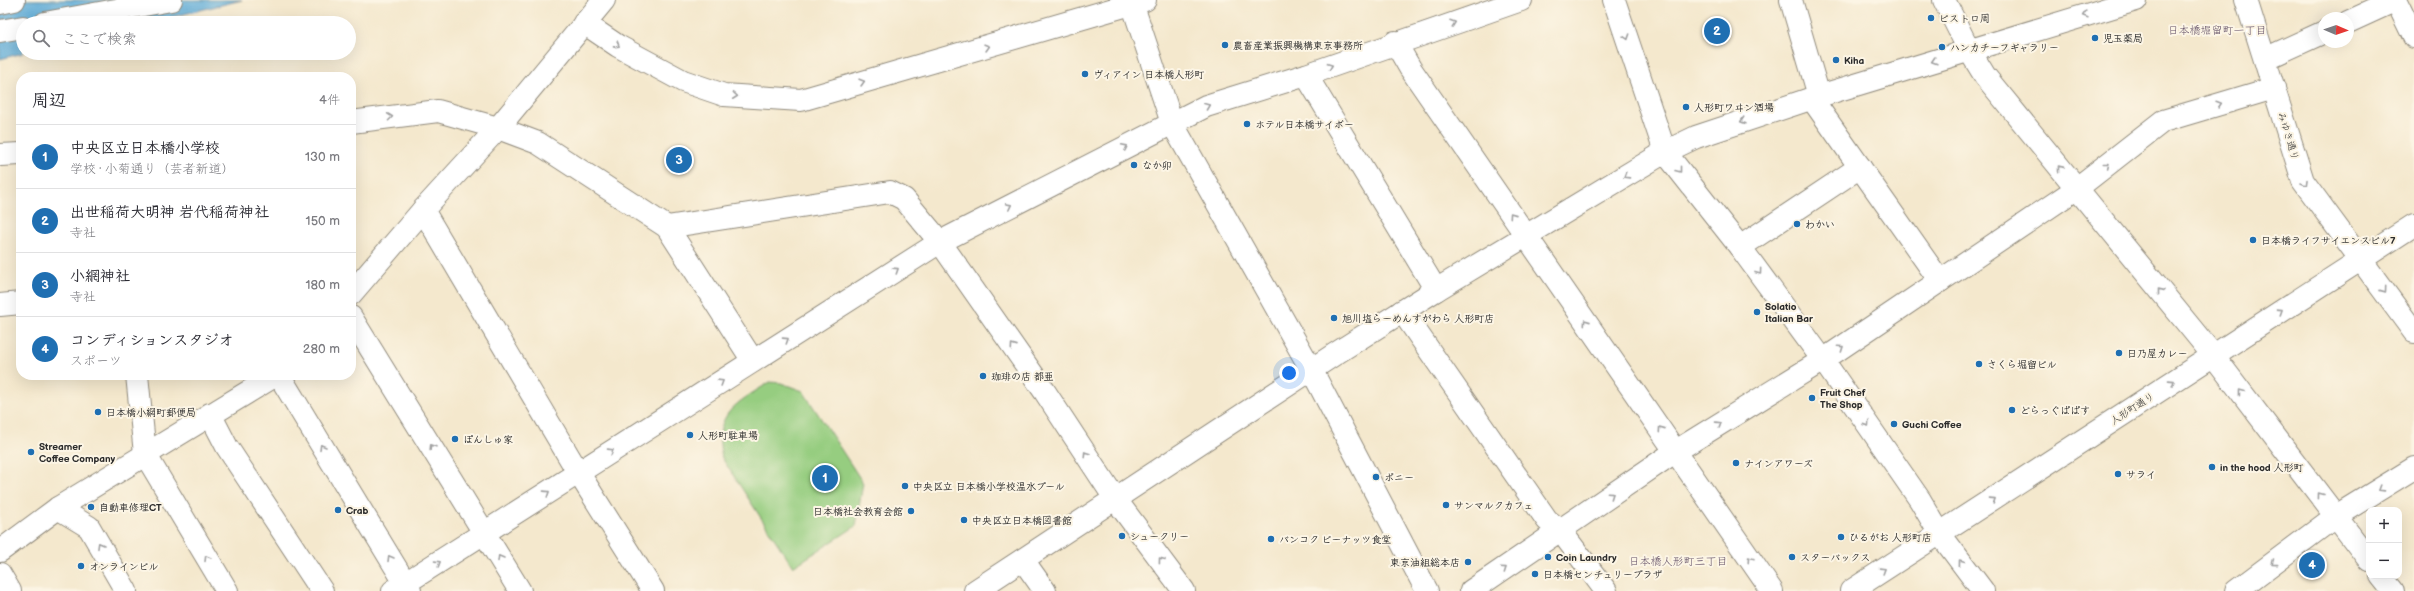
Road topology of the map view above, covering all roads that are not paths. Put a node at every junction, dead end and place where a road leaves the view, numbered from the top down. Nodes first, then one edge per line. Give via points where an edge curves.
1 (14, 0) edge
2 (171, 0) edge
3 (604, 0) edge
4 (1521, 0) edge
5 (1614, 0) edge
6 (1791, 0) edge
7 (1944, 0) edge
8 (2136, 0) edge
9 (2246, 0) edge
10 (2396, 0) edge
11 (1136, 2) edge
12 (0, 3) edge
13 (83, 16) edge
14 (2354, 19) edge
15 (584, 23) junction
16 (16, 28) edge
17 (0, 31) edge
18 (2318, 35) edge
19 (2414, 37) edge
20 (1395, 42) junction
21 (1969, 50) junction
22 (2264, 59) junction
23 (1306, 75) junction
24 (2274, 88) junction
25 (1815, 98) junction
26 (356, 121) edge
27 (1172, 123) junction
28 (498, 128) junction
29 (1665, 152) junction
30 (16, 154) edge
31 (0, 155) edge
32 (1860, 167) junction
33 (2076, 189) junction
34 (423, 210) junction
35 (2414, 225) edge
36 (667, 226) junction
37 (1527, 237) junction
38 (940, 242) junction
39 (1740, 247) junction
40 (2361, 258) junction
41 (359, 274) edge
42 (1940, 281) junction
43 (1436, 290) junction
44 (16, 303) edge
45 (0, 305) edge
46 (1402, 311) junction
47 (356, 325) edge
48 (2414, 332) edge
49 (2213, 355) junction
50 (1823, 360) junction
51 (753, 361) junction
52 (1311, 369) junction
53 (137, 380) edge
54 (268, 380) edge
55 (280, 380) edge
56 (210, 414) junction
57 (1676, 451) junction
58 (145, 454) junction
59 (2414, 468) edge
60 (578, 472) junction
61 (1116, 500) junction
62 (58, 508) junction
63 (2336, 516) junction
64 (1560, 530) junction
65 (485, 532) junction
66 (1940, 534) junction
67 (0, 551) edge
68 (2366, 556) edge
69 (1023, 560) junction
70 (0, 574) edge
71 (2383, 579) edge
72 (403, 588) edge
73 (10, 591) edge
74 (126, 591) edge
75 (227, 591) edge
76 (322, 591) edge
77 (520, 591) edge
78 (652, 591) edge
79 (975, 591) edge
80 (1045, 591) edge
81 (1184, 591) edge
82 (1427, 591) edge
83 (1471, 591) edge
84 (1606, 591) edge
85 (1772, 591) edge
86 (1851, 591) edge
87 (1983, 591) edge
88 (2236, 591) edge
89 (2392, 591) edge

1 - 12 main road
2 - 13 main road
3 - 15 main road
20 -> 4 main road
5 -> 29 main road
6 - 25 main road
7 - 21 main road
8 -> 21 main road
9 - 22 main road, みゆき通り
10 - 14 main road
10 - 19 main road
15 -> 11 main road via 618,46 683,81 724,95 801,100
11 - 27 main road
15 - 28 main road
16 - 17 main road
18 - 22 main road
23 -> 20 main road
37 -> 20 main road via 1410,68
21 -> 25 main road
33 -> 21 main road via 1985,76
22 - 24 main road, みゆき通り
27 -> 23 main road via 1206,106
23 - 43 main road
33 -> 24 main road via 2163,121
24 -> 40 main road, みゆき通り via 2303,181
25 -> 29 main road via 1696,137
25 - 32 main road
26 -> 28 main road via 438,111
38 -> 27 main road
27 - 52 main road
28 - 34 main road
28 - 36 main road via 538,143
29 -> 37 main road
29 -> 39 main road
30 - 31 main road
32 - 39 main road
32 - 42 main road
33 - 42 main road
49 -> 33 main road
34 - 41 main road
34 - 60 main road
35 - 40 main road, 人形町通り
36 - 38 main road via 890,192 904,199
36 - 51 main road
37 - 43 main road
57 -> 37 main road
51 -> 38 main road
61 -> 38 main road via 1045,392
39 -> 50 main road
40 -> 48 main road, みゆき通り
49 -> 40 main road, 人形町通り
50 -> 42 main road
43 - 46 main road
44 - 45 main road
46 - 52 main road
46 - 64 main road via 1547,520
65 -> 47 main road
63 -> 49 main road
66 -> 49 main road, 人形町通り
57 -> 50 main road
50 -> 66 main road via 1920,500
60 -> 51 main road
52 - 61 main road
52 - 82 main road
53 - 58 main road
54 - 56 main road
72 -> 55 main road
56 - 58 main road
56 - 76 main road via 227,447
64 -> 57 main road
85 -> 57 main road
58 - 62 main road
75 -> 58 main road
59 -> 63 main road
65 -> 60 main road
60 - 78 main road
61 - 69 main road
81 -> 61 main road
62 - 67 main road
74 -> 62 main road via 89,527
63 - 68 main road
63 -> 88 main road
83 -> 64 main road
64 - 84 main road
72 -> 65 main road
77 -> 65 main road
86 -> 66 main road, 人形町通り
87 -> 66 main road
69 - 79 main road
69 - 80 main road
70 - 73 main road
71 - 89 main road

